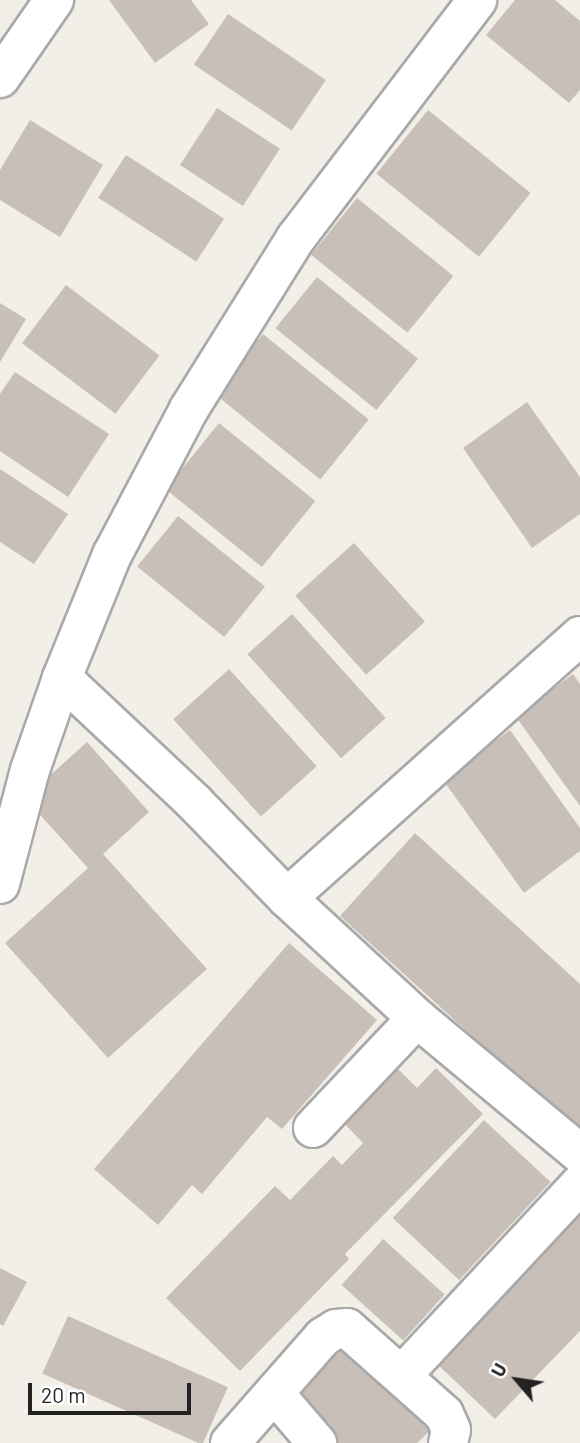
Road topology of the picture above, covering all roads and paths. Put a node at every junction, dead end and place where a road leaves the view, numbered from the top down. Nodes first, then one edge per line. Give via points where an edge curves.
1 (54, 0) edge
2 (477, 0) edge
3 (0, 78) edge
4 (580, 636) edge
5 (62, 678) junction
6 (0, 884) edge
7 (287, 898) junction
8 (417, 1018) junction
9 (313, 1128) dead end
10 (580, 1154) edge
11 (580, 1184) edge
12 (403, 1374) junction
13 (275, 1394) junction
14 (230, 1443) edge
15 (317, 1443) edge
16 (448, 1443) edge

1 - 3 street
2 - 5 street via 296,238 189,409 112,555
4 - 7 street
5 - 6 street via 30,769
5 - 7 street via 194,802
7 - 8 street
8 - 9 street
8 - 10 street
11 - 12 street
12 - 13 street via 347,1328 335,1329
12 - 16 street via 444,1413 451,1430
13 - 14 street
13 - 15 street

